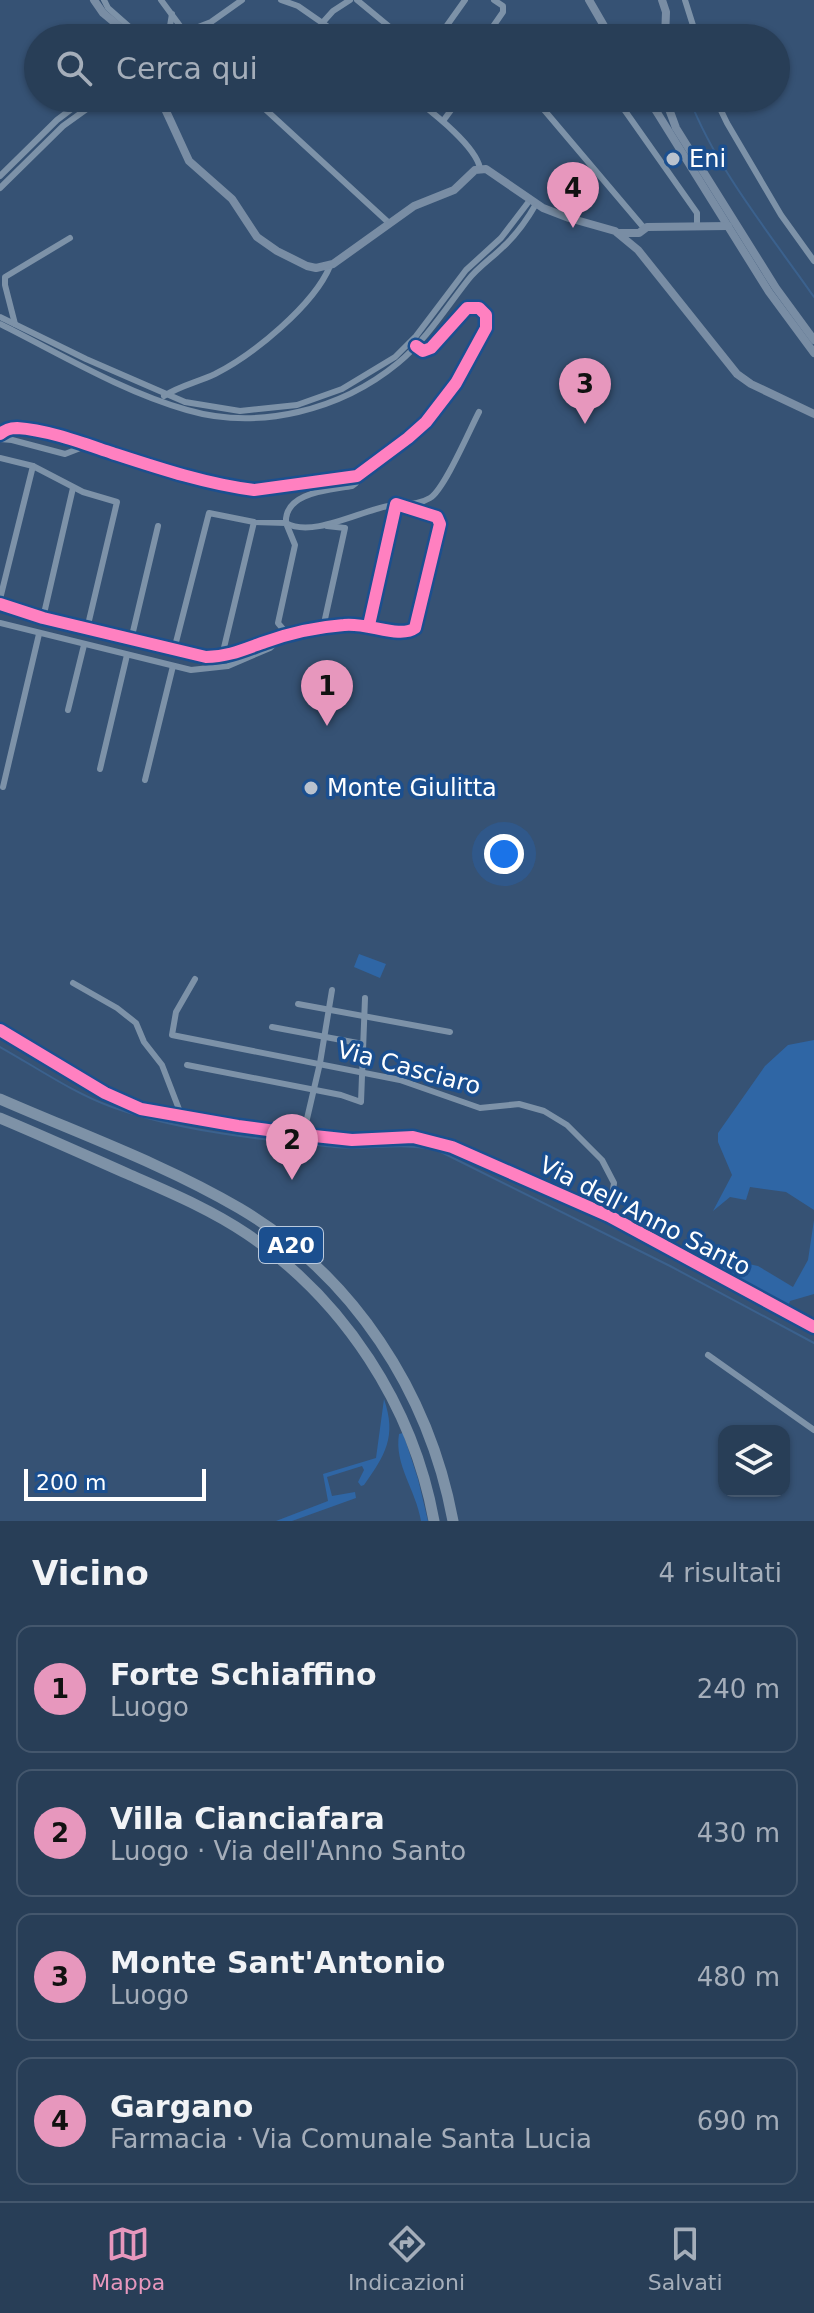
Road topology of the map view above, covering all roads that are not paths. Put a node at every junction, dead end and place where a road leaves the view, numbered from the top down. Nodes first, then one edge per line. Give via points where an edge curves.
1 (94, 0) edge
2 (104, 0) edge
3 (161, 0) edge
4 (224, 0) edge
5 (242, 0) edge
6 (281, 0) edge
7 (350, 0) edge
8 (357, 0) edge
9 (465, 0) edge
10 (494, 0) edge
11 (662, 0) edge
12 (685, 0) edge
13 (588, 2) edge
14 (230, 8) junction
15 (172, 14) junction
16 (666, 19) junction
17 (324, 21) dead end
18 (116, 24) edge
19 (126, 24) edge
20 (172, 24) edge
21 (179, 24) edge
22 (208, 24) edge
23 (324, 24) edge
24 (386, 24) edge
25 (448, 24) edge
26 (495, 24) edge
27 (603, 24) edge
28 (663, 24) edge
29 (666, 24) edge
30 (693, 24) edge
31 (68, 112) edge
32 (82, 112) edge
33 (166, 112) edge
34 (268, 112) edge
35 (432, 112) edge
36 (450, 112) edge
37 (546, 112) edge
38 (626, 112) edge
39 (657, 112) edge
40 (669, 112) edge
41 (722, 112) edge
42 (443, 121) junction
43 (480, 168) junction
44 (0, 176) edge
45 (0, 188) edge
46 (533, 202) junction
47 (724, 212) junction
48 (389, 223) junction
49 (699, 225) junction
50 (728, 226) junction
51 (644, 228) junction
52 (620, 233) junction
53 (70, 238) dead end
54 (814, 261) edge
55 (330, 266) junction
56 (0, 317) edge
57 (0, 324) edge
58 (15, 324) junction
59 (814, 340) edge
60 (416, 346) junction
61 (814, 353) edge
62 (163, 398) junction
63 (479, 412) dead end
64 (814, 414) edge
65 (0, 437) edge
66 (88, 445) junction
67 (0, 458) edge
68 (33, 466) junction
69 (357, 476) junction
70 (73, 488) junction
71 (396, 504) junction
72 (254, 522) junction
73 (286, 523) junction
74 (320, 525) junction
75 (158, 526) dead end
76 (0, 602) edge
77 (43, 618) junction
78 (0, 623) edge
79 (369, 625) junction
80 (323, 628) junction
81 (87, 629) junction
82 (39, 634) junction
83 (285, 636) junction
84 (131, 640) junction
85 (84, 645) junction
86 (174, 650) junction
87 (127, 655) junction
88 (222, 656) junction
89 (173, 666) junction
90 (68, 710) dead end
91 (100, 769) dead end
92 (145, 780) dead end
93 (3, 787) dead end
94 (195, 979) dead end
95 (73, 983) dead end
96 (332, 990) dead end
97 (365, 998) dead end
98 (298, 1004) dead end
99 (329, 1009) junction
100 (364, 1016) junction
101 (272, 1027) dead end
102 (0, 1030) edge
103 (450, 1032) dead end
104 (324, 1037) junction
105 (363, 1044) junction
106 (320, 1063) junction
107 (187, 1065) dead end
108 (363, 1072) junction
109 (314, 1089) junction
110 (0, 1099) edge
111 (182, 1117) junction
112 (0, 1118) edge
113 (305, 1136) junction
114 (300, 1151) dead end
115 (609, 1216) junction
116 (814, 1327) edge
117 (708, 1355) dead end
118 (814, 1430) edge
119 (434, 1521) edge
120 (453, 1521) edge

1 - 18 street
2 - 19 street
3 - 15 street
4 - 14 street
5 - 14 street
6 - 23 street
7 - 17 street
8 - 24 street
9 - 25 street
10 - 26 street via 503,6
11 - 16 street
12 - 30 street
13 - 27 street
14 - 22 street
15 - 20 street
15 - 21 street
16 - 28 street
16 - 29 street
31 - 44 street
32 - 45 street
33 - 55 street via 184,155 232,199 257,237 296,262
34 - 48 street
35 - 42 street
36 - 42 street
37 - 51 street
38 - 49 street via 697,213
39 - 47 street
40 - 47 street
41 - 54 street
42 - 43 street
43 - 46 street
43 - 48 street via 454,190
46 - 52 street
46 - 60 street via 508,242 474,273
46 - 62 street via 466,270 408,345 342,389 310,402 257,410
47 - 49 street
47 - 50 street
47 - 59 street
48 - 55 street
49 - 50 street
49 - 51 street
50 - 61 street
51 - 52 street
52 - 64 street via 737,374
53 - 58 street via 5,277
55 - 62 street via 289,322 225,368
56 - 58 street
57 - 62 street
58 - 62 street
60 - 62 street via 352,393 295,413 231,417 190,411
60 - 69 street via 423,351 431,348 467,308 479,308 486,315 486,328 464,369 426,422
63 - 71 street via 432,497
65 - 66 street via 65,454
65 - 66 street via 9,429 22,429
66 - 69 street via 215,484 254,490
67 - 68 street
68 - 70 street
68 - 76 street
69 - 73 street via 352,486 306,496 290,507
70 - 77 street
70 - 81 street via 117,502
71 - 74 street
71 - 79 street
71 - 79 street via 437,517 440,524 415,628 400,634
72 - 73 street
72 - 86 street via 209,513
72 - 88 street
73 - 74 street
73 - 83 street via 295,545 278,623
74 - 80 street via 345,528
75 - 84 street
76 - 77 street
77 - 81 street
78 - 82 street
79 - 80 street
80 - 83 street
81 - 84 street
82 - 85 street
82 - 93 street
83 - 88 street
83 - 89 street via 228,666
84 - 86 street
85 - 87 street
85 - 90 street
86 - 88 street
87 - 89 street
87 - 91 street
89 - 92 street
94 - 106 street, Via Casciaro via 176,1012 172,1035
95 - 111 street via 133,1019 162,1065
96 - 99 street
97 - 100 street
98 - 99 street
99 - 100 street
99 - 104 street
100 - 103 street
100 - 105 street
101 - 104 street
102 - 111 street, Via dell'Anno Santo via 105,1093 141,1109
104 - 105 street
104 - 106 street
105 - 108 street
106 - 108 street, Via Casciaro
106 - 109 street
107 - 109 street
108 - 109 street via 361,1102
108 - 115 street, Via Casciaro via 480,1108 519,1104 549,1114 590,1145 610,1172 614,1187
109 - 113 street
110 - 120 highway, A20 via 222,1198 309,1260 357,1310 397,1367 431,1440
111 - 113 street, Via dell'Anno Santo
112 - 119 highway, A20 via 194,1203 247,1234 297,1273 344,1322 390,1395 418,1457
113 - 114 street
113 - 115 street, Via dell'Anno Santo via 435,1141
115 - 116 street, Via dell'Anno Santo
117 - 118 street

